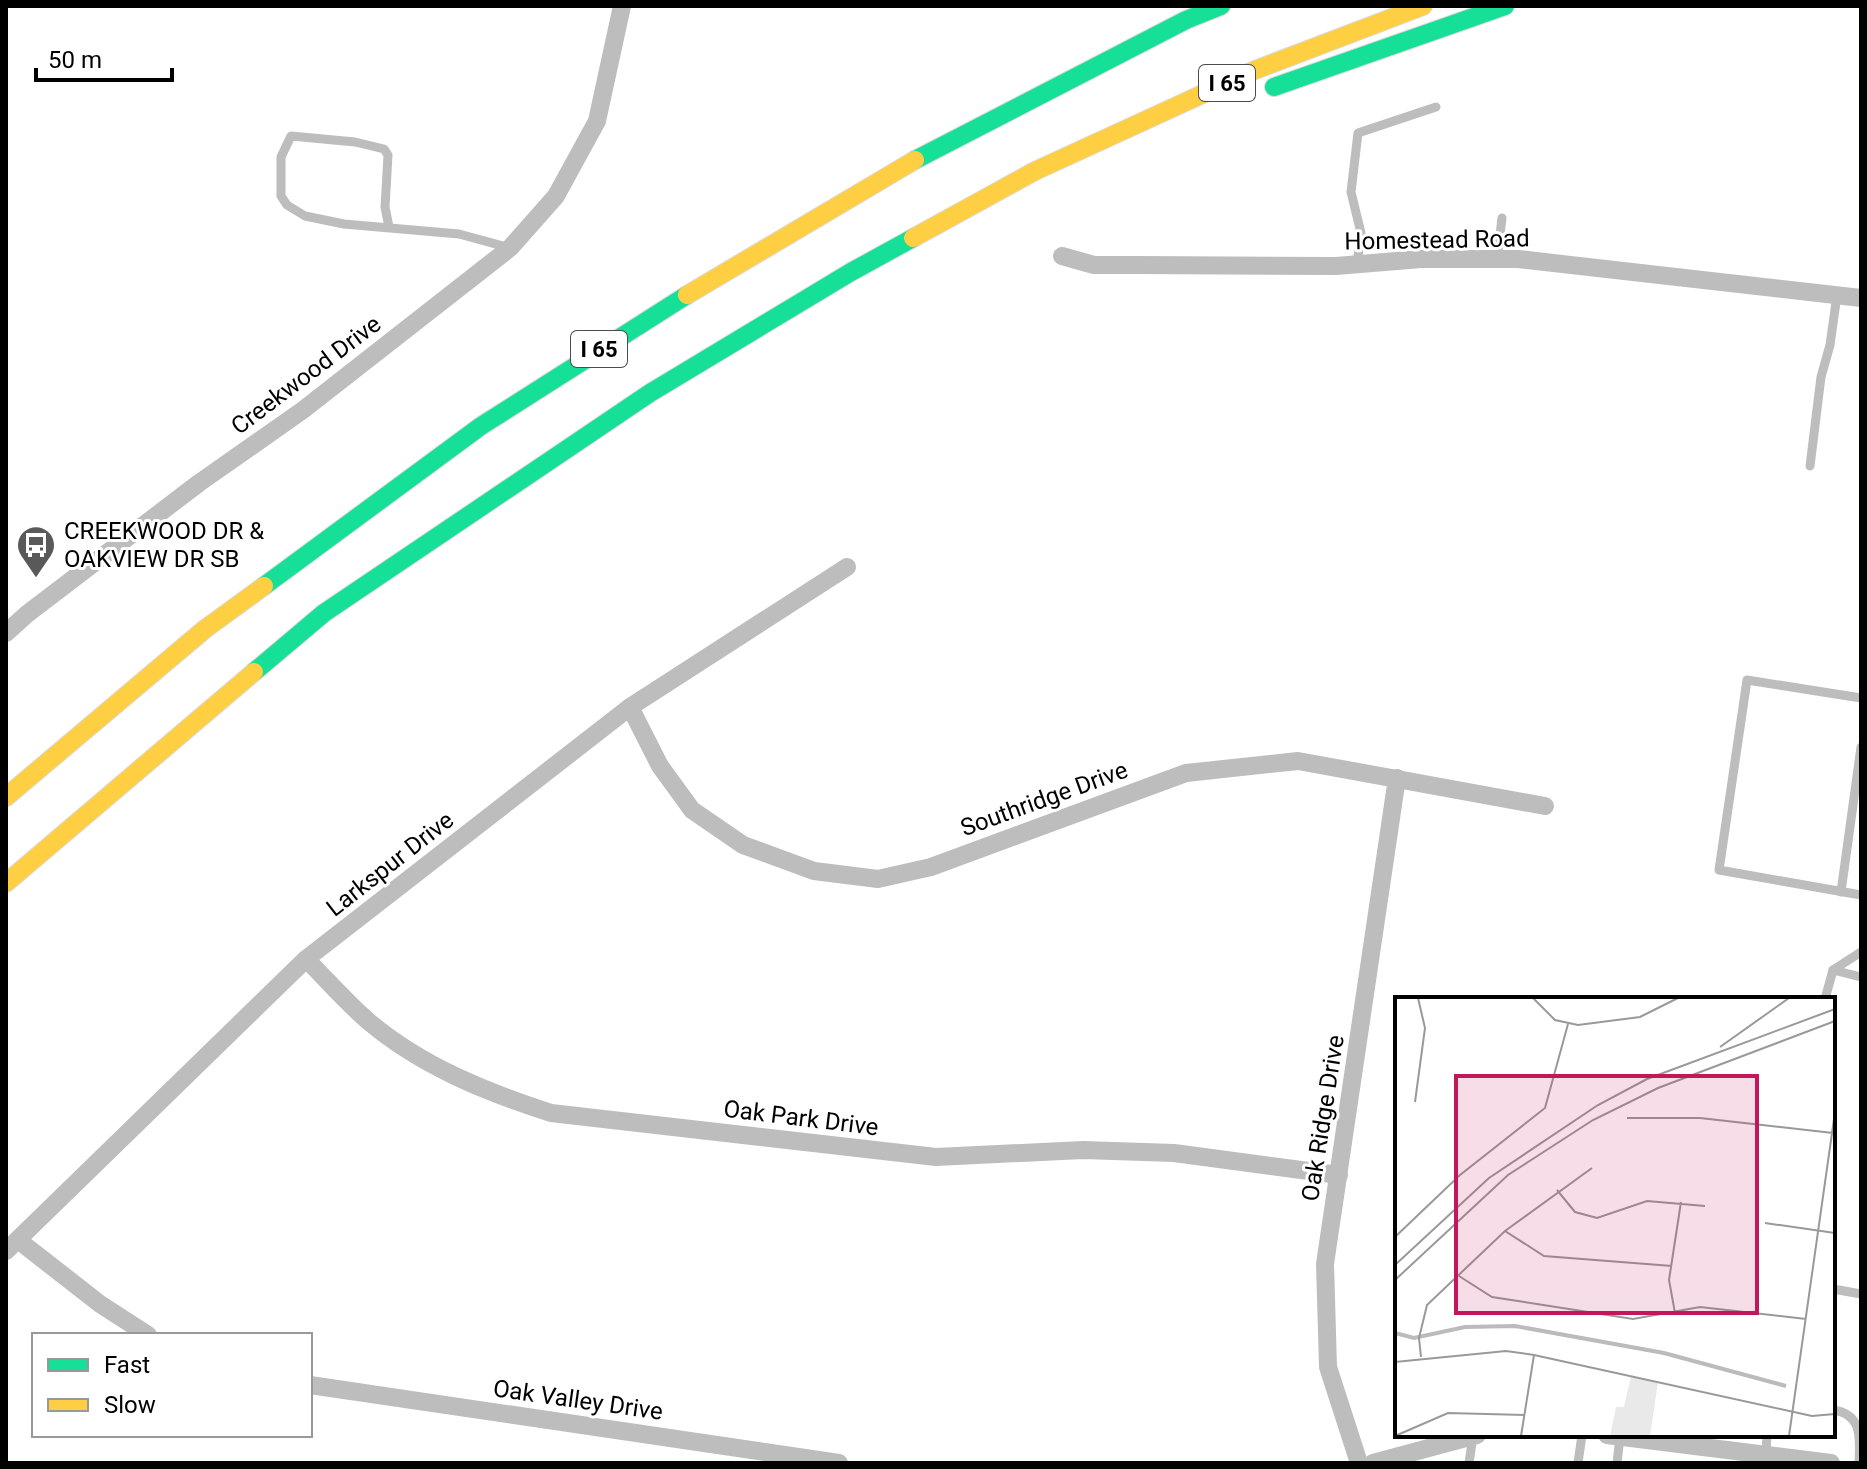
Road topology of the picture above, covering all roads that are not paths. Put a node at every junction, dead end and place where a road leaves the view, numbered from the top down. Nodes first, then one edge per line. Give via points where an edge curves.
1 (622, 6) edge
2 (1221, 6) edge
3 (1423, 6) edge
4 (1505, 6) edge
5 (1256, 93) dead end
6 (1226, 104) dead end
7 (1436, 107) dead end
8 (1035, 171) junction
9 (1502, 218) dead end
10 (389, 227) junction
11 (510, 248) junction
12 (1062, 256) dead end
13 (1497, 259) junction
14 (1357, 265) junction
15 (1837, 295) junction
16 (1861, 298) edge
17 (1810, 466) dead end
18 (847, 567) dead end
19 (6, 633) edge
20 (1861, 698) edge
21 (630, 707) junction
22 (1861, 747) edge
23 (1397, 778) junction
24 (6, 797) edge
25 (1545, 806) dead end
26 (6, 883) edge
27 (1841, 892) junction
28 (1861, 895) edge
29 (1861, 952) edge
30 (306, 959) junction
31 (1833, 970) junction
32 (1861, 977) edge
33 (1826, 997) edge
34 (1339, 1175) junction
35 (12, 1246) edge
36 (1835, 1289) edge
37 (1861, 1294) edge
38 (145, 1333) edge
39 (312, 1385) edge
40 (1835, 1411) edge
41 (1471, 1437) edge
42 (1475, 1437) edge
43 (1582, 1437) edge
44 (1614, 1437) edge
45 (1622, 1437) edge
46 (1767, 1437) edge
47 (1766, 1455) junction
48 (839, 1463) edge
49 (1359, 1463) edge
50 (1373, 1463) edge
51 (1469, 1463) edge
52 (1578, 1463) edge
53 (1617, 1463) edge
54 (1831, 1463) edge
55 (1859, 1463) edge

1 - 11 street, Creekwood Drive via 597,121 556,196
2 - 24 highway, I 65 via 883,177 493,418 205,629
3 - 8 highway, I 65 via 1255,70
4 - 5 highway
6 - 8 highway
7 - 14 lane via 1358,133 1351,192 1361,233
8 - 26 highway, I 65 via 851,272 650,393 324,613
9 - 13 lane
10 - 10 lane via 305,216 287,205 281,196 281,157 291,136 384,149
10 - 11 lane via 459,234
11 - 19 street, Creekwood Drive
12 - 14 street, Homestead Road via 1094,265
13 - 14 street, Homestead Road
13 - 15 street, Homestead Road
15 - 16 street, Homestead Road
15 - 17 lane
18 - 21 street, Larkspur Drive
20 - 27 lane via 1747,680 1719,870
21 - 23 street, Southridge Drive via 660,766 692,810 743,845 814,871 878,879 931,867 1186,773 1298,761
21 - 30 street, Larkspur Drive
22 - 27 lane
23 - 25 street, Southridge Drive
23 - 34 street, Oak Ridge Drive
27 - 28 lane
29 - 31 lane
30 - 34 street, Oak Park Drive via 368,1021 425,1061 501,1097 551,1113 936,1157 1083,1150 1174,1153
30 - 35 street, Larkspur Drive
31 - 32 lane
31 - 33 lane
34 - 49 street, Oak Ridge Drive via 1325,1264 1328,1367
35 - 38 street
36 - 37 lane
39 - 48 street, Oak Valley Drive
40 - 55 lane via 1848,1415 1861,1432
41 - 50 street
42 - 51 lane
43 - 52 lane
44 - 53 lane
45 - 47 street
46 - 47 lane
47 - 54 street

